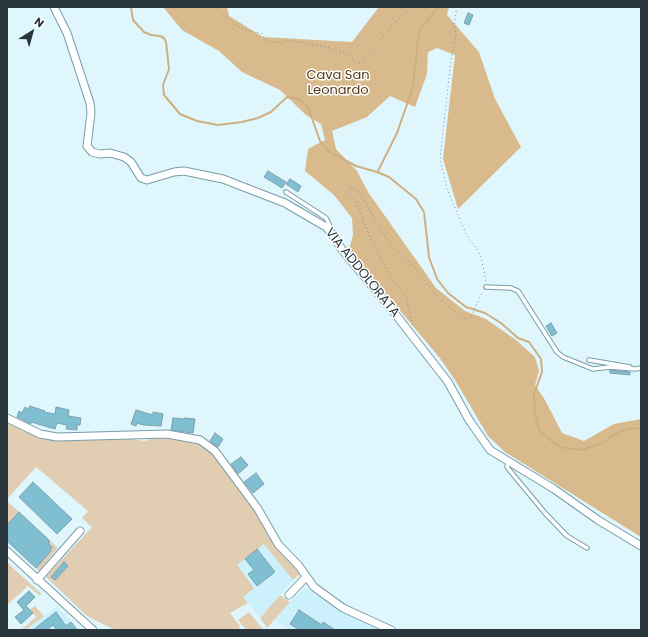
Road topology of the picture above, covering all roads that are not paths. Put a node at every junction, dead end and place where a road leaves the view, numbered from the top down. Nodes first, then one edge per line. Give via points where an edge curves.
1 (54, 7) edge
2 (286, 192) dead end
3 (332, 234) junction
4 (486, 287) road end
5 (590, 360) dead end
6 (641, 368) edge
7 (635, 369) junction
8 (7, 418) edge
9 (508, 462) junction
10 (80, 531) dead end
11 (641, 546) edge
12 (587, 548) dead end
13 (7, 551) edge
14 (306, 577) junction
15 (38, 580) junction
16 (289, 595) dead end
17 (86, 624) junction
18 (93, 630) edge
19 (99, 630) edge
20 (391, 630) edge

1 - 3 street, VIA ADDOLORATA via 67,33 90,103 87,146 92,152 124,157 131,162 141,178 147,180 184,171 223,178 285,203 326,227
2 - 3 lane via 326,218
3 - 9 street, VIA ADDOLORATA via 448,382 483,441 490,450
4 - 7 lane via 511,288 518,291 562,357 593,369
5 - 7 lane
6 - 7 lane
8 - 14 street via 40,434 57,437 167,434 200,440 215,451 258,509 278,544
9 - 11 street, VIA ADDOLORATA
9 - 12 lane via 510,472 545,513 567,536
10 - 15 street
13 - 15 street
14 - 16 street
14 - 20 street via 314,587 343,608
15 - 17 street
17 - 18 street
17 - 19 street

